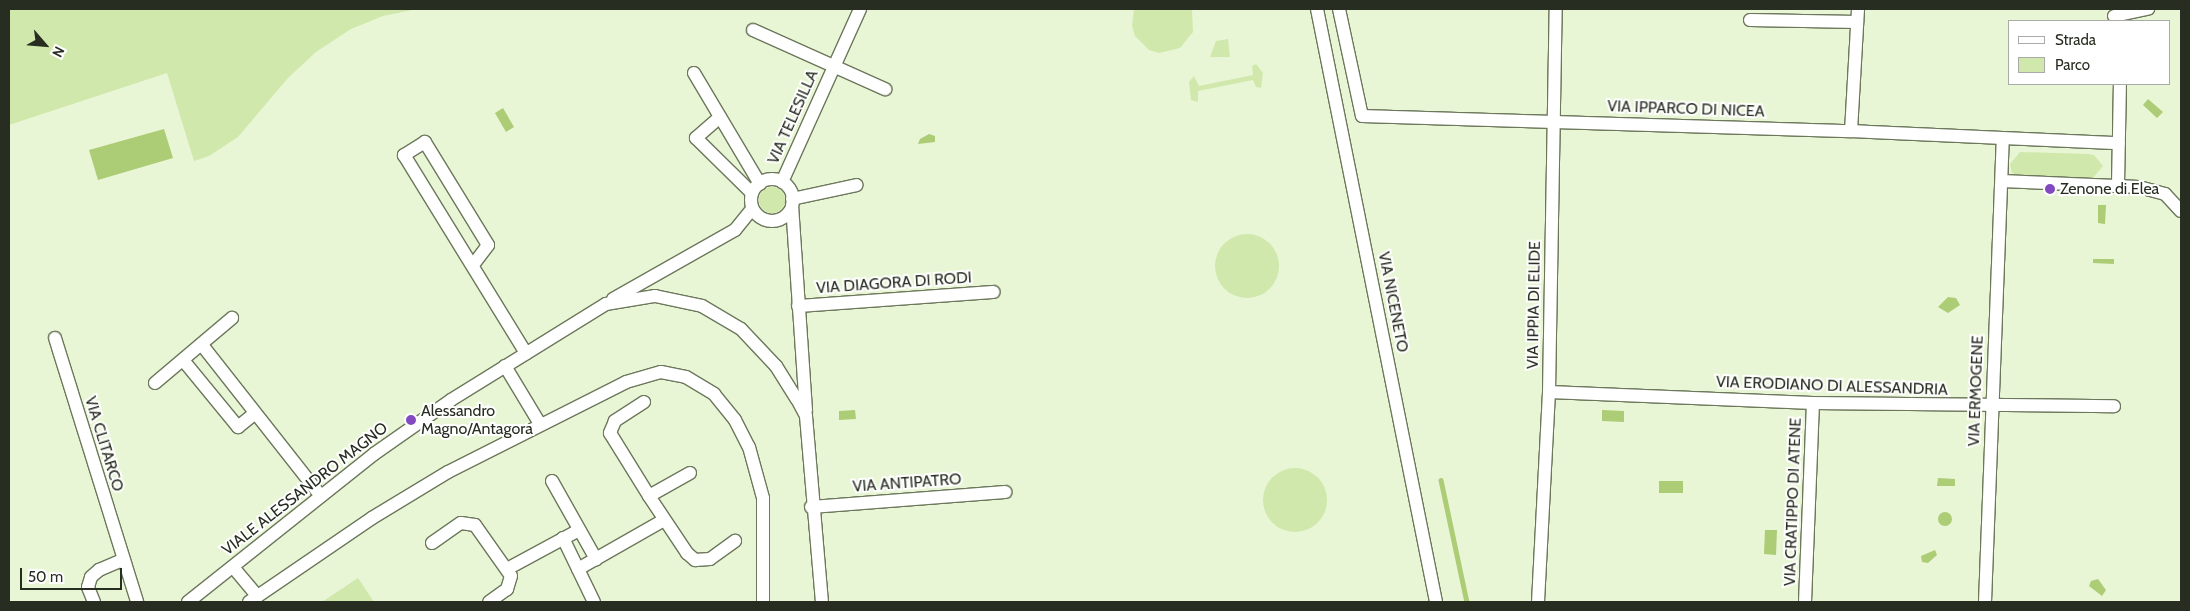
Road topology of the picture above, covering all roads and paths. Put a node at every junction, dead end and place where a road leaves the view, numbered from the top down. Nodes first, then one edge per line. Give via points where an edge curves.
1 (860, 9) edge
2 (1317, 9) edge
3 (1339, 9) edge
4 (1556, 9) edge
5 (2148, 9) edge
6 (1857, 15) edge
7 (2114, 15) edge
8 (1750, 20) dead end
9 (753, 30) dead end
10 (834, 66) junction
11 (694, 73) dead end
12 (2120, 85) edge
13 (885, 89) dead end
14 (1362, 116) junction
15 (720, 117) junction
16 (1341, 118) junction
17 (1553, 122) junction
18 (1851, 131) junction
19 (2003, 138) junction
20 (2119, 143) junction
21 (2002, 181) junction
22 (782, 182) junction
23 (857, 185) dead end
24 (2118, 185) junction
25 (756, 188) junction
26 (792, 202) junction
27 (752, 209) junction
28 (2181, 211) edge
29 (473, 265) junction
30 (993, 292) dead end
31 (606, 304) junction
32 (798, 306) junction
33 (232, 318) dead end
34 (55, 338) dead end
35 (202, 345) junction
36 (526, 353) junction
37 (183, 360) junction
38 (505, 366) junction
39 (155, 383) dead end
40 (1549, 392) junction
41 (644, 402) dead end
42 (1812, 403) junction
43 (1992, 406) junction
44 (2114, 406) dead end
45 (254, 414) junction
46 (806, 416) junction
47 (540, 424) junction
48 (690, 473) dead end
49 (552, 481) dead end
50 (1005, 492) dead end
51 (321, 496) junction
52 (649, 496) junction
53 (811, 507) junction
54 (664, 520) junction
55 (580, 530) junction
56 (563, 538) junction
57 (734, 541) dead end
58 (432, 543) dead end
59 (596, 559) junction
60 (123, 560) junction
61 (232, 567) junction
62 (507, 570) junction
63 (578, 570) junction
64 (253, 599) edge
65 (94, 602) edge
66 (137, 602) edge
67 (188, 602) edge
68 (488, 602) edge
69 (594, 602) edge
70 (763, 602) edge
71 (822, 602) edge
72 (1436, 602) edge
73 (1538, 602) edge
74 (1805, 602) edge
75 (1985, 602) edge

1 - 10 street, VIA TELESILLA
2 - 16 street, VIA NICENETO
3 - 14 street
4 - 17 street, VIA IPPIA DI ELIDE
5 - 7 street
6 - 8 street
6 - 18 street
9 - 10 street, VIA TELESILLA
10 - 13 street, VIA TELESILLA
10 - 22 street, VIA TELESILLA
11 - 15 street
12 - 20 street
14 - 16 street, VIA IPPARCO DI NICEA
14 - 17 street, VIA IPPARCO DI NICEA
15 - 25 street
15 - 25 street via 696,138
16 - 72 street, VIA NICENETO
17 - 18 street, VIA IPPARCO DI NICEA
17 - 40 street, VIA IPPIA DI ELIDE
18 - 19 street, VIA IPPARCO DI NICEA
19 - 20 street, VIA IPPARCO DI NICEA
19 - 21 street, VIA ERMOGENE
20 - 24 street
21 - 24 street
21 - 43 street, VIA ERMOGENE
22 - 25 street via 774,179
22 - 26 street via 791,191
23 - 26 street
24 - 28 street via 2160,192
25 - 27 street
26 - 27 street via 789,213 777,221 759,217
26 - 32 street
27 - 31 street via 735,230
29 - 29 street via 404,155 425,142 488,245
29 - 36 street
30 - 32 street, VIA DIAGORA DI RODI
31 - 36 street, VIALE ALESSANDRO MAGNO
31 - 46 street, VIALE ALESSANDRO MAGNO via 666,297 694,302 717,313 759,346 788,384
32 - 46 street
33 - 35 street
34 - 60 street, VIA CLITARCO
35 - 37 street
35 - 45 street
36 - 38 street, VIALE ALESSANDRO MAGNO
37 - 39 street
37 - 45 street via 238,427
38 - 47 street
38 - 51 street, VIALE ALESSANDRO MAGNO via 416,424
40 - 42 street, VIA ERODIANO DI ALESSANDRIA
40 - 73 street, VIA IPPIA DI ELIDE
41 - 52 street via 615,421 610,433
42 - 43 street, VIA ERODIANO DI ALESSANDRIA
42 - 74 street, VIA CRATIPPO DI ATENE
43 - 44 street, VIA ERODIANO DI ALESSANDRIA
43 - 75 street, VIA ERMOGENE
45 - 51 street
46 - 53 street, VIALE ALESSANDRO MAGNO
47 - 64 street via 410,494
47 - 70 street via 650,373 678,375 710,390 741,430 760,481 764,518
48 - 52 street
49 - 55 street
50 - 53 street, VIA ANTIPATRO
51 - 61 street, VIALE ALESSANDRO MAGNO
52 - 54 street
53 - 71 street, VIALE ALESSANDRO MAGNO
54 - 57 street via 688,555 699,561 710,559
54 - 59 street
55 - 56 street
55 - 59 street
56 - 62 street
56 - 63 street
58 - 62 street via 458,525 469,522 477,527
59 - 63 street
60 - 65 street via 91,577 88,587
60 - 66 street, VIA CLITARCO
61 - 64 street
61 - 67 street, VIALE ALESSANDRO MAGNO
62 - 68 street via 511,579 509,586
63 - 69 street

